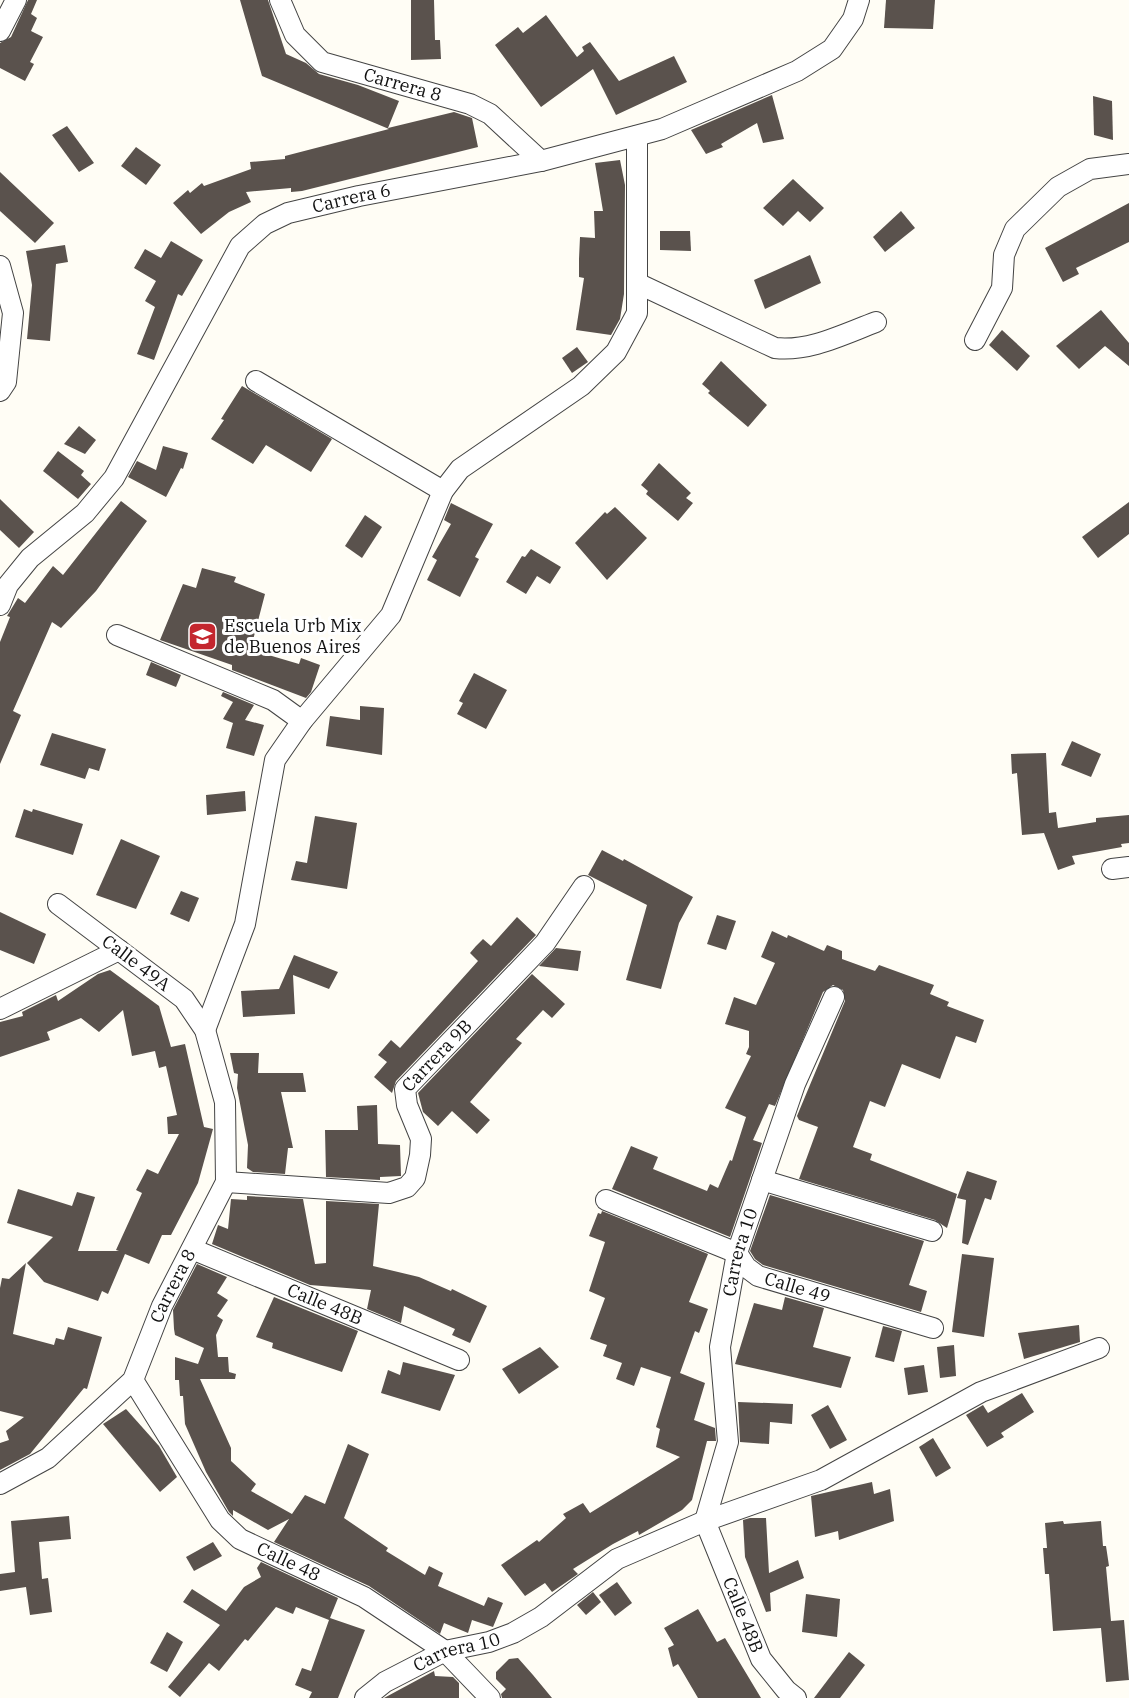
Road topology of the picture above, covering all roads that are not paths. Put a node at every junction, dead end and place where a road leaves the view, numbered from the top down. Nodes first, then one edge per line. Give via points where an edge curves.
1 (16, 0) edge
2 (280, 0) edge
3 (859, 0) edge
4 (0, 31) edge
5 (637, 136) junction
6 (541, 161) junction
7 (1129, 164) edge
8 (0, 266) edge
9 (639, 284) junction
10 (876, 322) dead end
11 (975, 340) dead end
12 (256, 381) dead end
13 (0, 391) edge
14 (443, 491) junction
15 (0, 605) edge
16 (117, 635) dead end
17 (302, 721) junction
18 (584, 886) dead end
19 (58, 904) dead end
20 (119, 950) junction
21 (834, 997) dead end
22 (0, 1009) edge
23 (205, 1030) junction
24 (762, 1180) junction
25 (226, 1182) junction
26 (606, 1200) dead end
27 (932, 1231) dead end
28 (192, 1249) junction
29 (737, 1253) junction
30 (933, 1328) dead end
31 (1099, 1348) dead end
32 (459, 1360) dead end
33 (133, 1380) junction
34 (0, 1484) edge
35 (705, 1521) junction
36 (446, 1651) junction
37 (365, 1698) edge
38 (490, 1698) edge
39 (796, 1698) edge

1 - 4 street
2 - 6 street, Carrera 8 via 295,34 322,62 470,104 490,114
3 - 5 street, Carrera 6 via 853,19 832,49 806,65 662,129
5 - 6 street, Carrera 6
5 - 9 street
6 - 15 street, Carrera 6 via 359,196 288,213 265,224 240,246 114,478 85,513 30,558 8,585
7 - 11 street via 1090,169 1058,187 1015,229 1004,255 1002,288
8 - 13 street via 13,313 6,382
9 - 10 street via 775,348 808,346
9 - 14 street via 637,313 616,352 581,386 460,469
12 - 14 street
14 - 17 street via 391,615
16 - 17 street via 273,700
17 - 23 street via 274,760 245,924
18 - 25 street, Carrera 9B via 545,943 405,1089 421,1139 415,1178 407,1187 389,1193
19 - 20 street, Calle 49A
20 - 22 street
20 - 23 street, Calle 49A via 184,999
21 - 24 street, Carrera 10 via 795,1084
23 - 25 street, Carrera 8 via 225,1102
24 - 27 street
24 - 29 street, Carrera 10
25 - 28 street, Carrera 8
26 - 29 street, Calle 49
28 - 32 street, Calle 48B
28 - 33 street, Carrera 8 via 162,1306
29 - 30 street, Calle 49 via 758,1276
29 - 35 street, Carrera 10 via 720,1347 728,1442
31 - 35 street, Carrera 10 via 981,1392 821,1480
33 - 34 street, Carrera 8 via 48,1458
33 - 36 street, Calle 48 via 220,1520 240,1539 364,1597
35 - 36 street, Carrera 10 via 617,1558 541,1617 513,1633
35 - 39 street, Calle 48B via 761,1659
36 - 37 street, Carrera 10 via 385,1682
36 - 38 street, Calle 48

